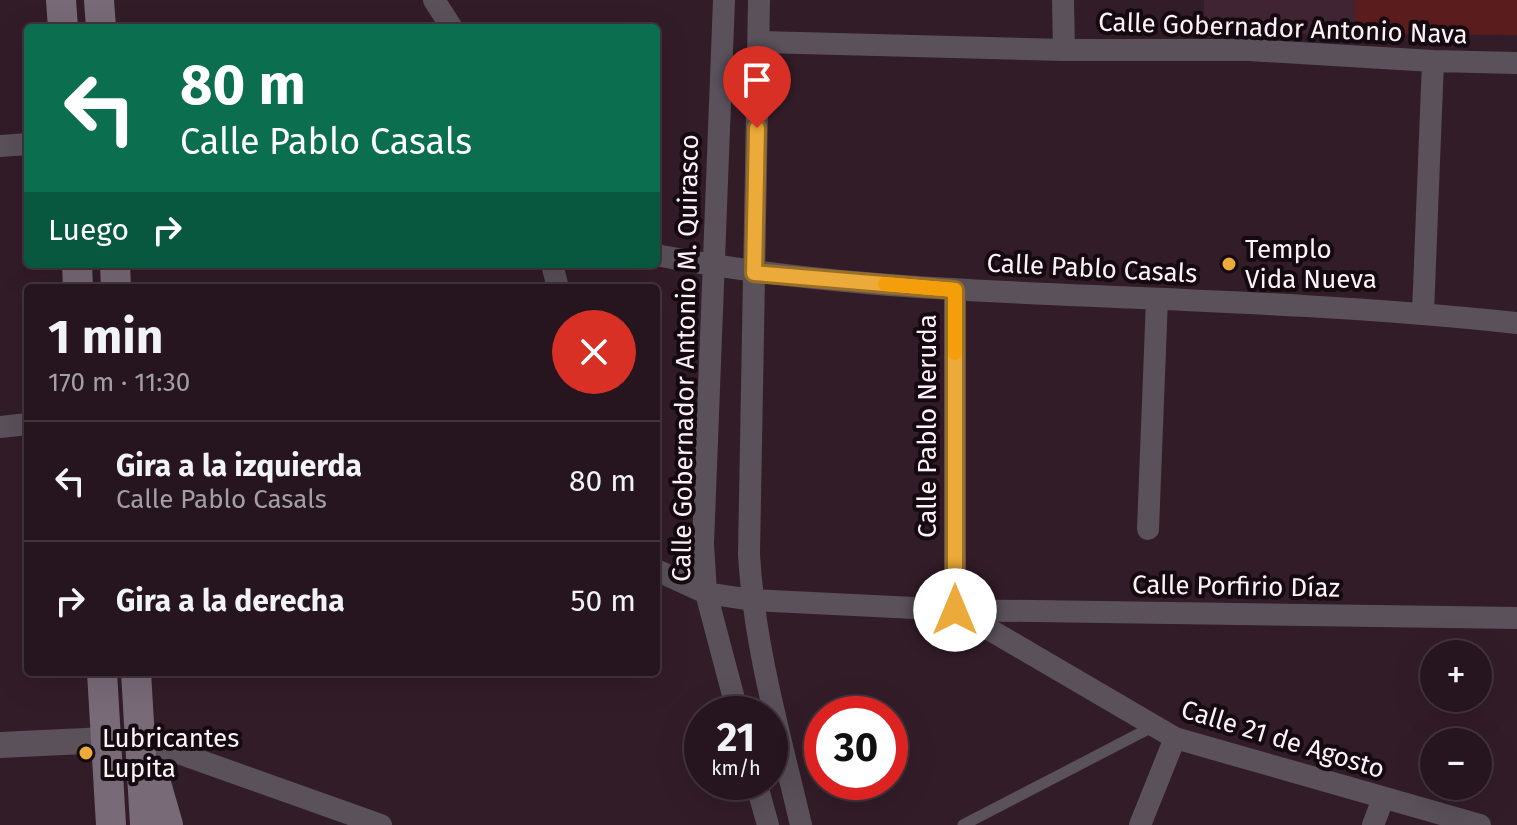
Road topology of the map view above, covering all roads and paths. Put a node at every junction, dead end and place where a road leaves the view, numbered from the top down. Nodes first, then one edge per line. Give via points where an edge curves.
1 (61, 0) edge
2 (99, 0) edge
3 (434, 0) edge
4 (724, 0) edge
5 (759, 0) edge
6 (1063, 0) edge
7 (63, 24) edge
8 (101, 24) edge
9 (449, 24) edge
10 (759, 42) junction
11 (1064, 50) junction
12 (1433, 61) junction
13 (1517, 63) edge
14 (24, 144) edge
15 (0, 146) edge
16 (660, 256) edge
17 (712, 266) junction
18 (754, 273) junction
19 (955, 290) junction
20 (1157, 299) junction
21 (1423, 313) junction
22 (1517, 323) edge
23 (24, 424) edge
24 (0, 427) edge
25 (1148, 529) dead end
26 (660, 572) edge
27 (706, 593) junction
28 (752, 600) junction
29 (955, 610) junction
30 (1517, 618) edge
31 (102, 676) edge
32 (136, 676) edge
33 (733, 696) edge
34 (1152, 727) junction
35 (1175, 738) junction
36 (139, 739) junction
37 (106, 740) junction
38 (0, 745) edge
39 (1383, 799) junction
40 (761, 800) edge
41 (95, 825) edge
42 (111, 825) edge
43 (145, 825) edge
44 (168, 825) edge
45 (381, 825) edge
46 (768, 825) edge
47 (801, 825) edge
48 (963, 825) edge
49 (1140, 825) edge
50 (1373, 825) edge
51 (1480, 825) edge

1 - 7 main road
2 - 8 main road
3 - 9 street
4 - 17 street, Calle Gobernador Antonio M. Quirasco
5 - 10 street
6 - 11 street
10 - 11 street, Calle Gobernador Antonio Nava
10 - 18 street
11 - 12 street, Calle Gobernador Antonio Nava via 1249,50
12 - 13 street, Calle Gobernador Antonio Nava
12 - 21 street
14 - 15 street
16 - 17 street, Calle Pablo Casals
17 - 18 street, Calle Pablo Casals
17 - 27 street, Calle Gobernador Antonio M. Quirasco
18 - 19 street, Calle Pablo Casals
18 - 28 street
19 - 20 street, Calle Pablo Casals
19 - 29 street, Calle Pablo Neruda
20 - 21 street, Calle Pablo Casals
20 - 25 street
21 - 22 street, Calle Pablo Casals
23 - 24 street
26 - 27 street, Calle Porfirio Díaz
27 - 28 street, Calle Porfirio Díaz
27 - 33 street, Calle Gobernador Antonio M. Quirasco
28 - 29 street, Calle Porfirio Díaz
28 - 47 street
29 - 30 street, Calle Porfirio Díaz
29 - 34 street, Calle 21 de Agosto
31 - 37 main road
32 - 36 main road
34 - 35 street, Calle 21 de Agosto
34 - 48 lane
35 - 39 street, Calle 21 de Agosto
35 - 49 street
36 - 43 main road
36 - 44 main road
36 - 45 street
37 - 38 street
37 - 41 main road via 94,784
37 - 42 main road
39 - 50 street
39 - 51 street, Calle 21 de Agosto
40 - 46 street

